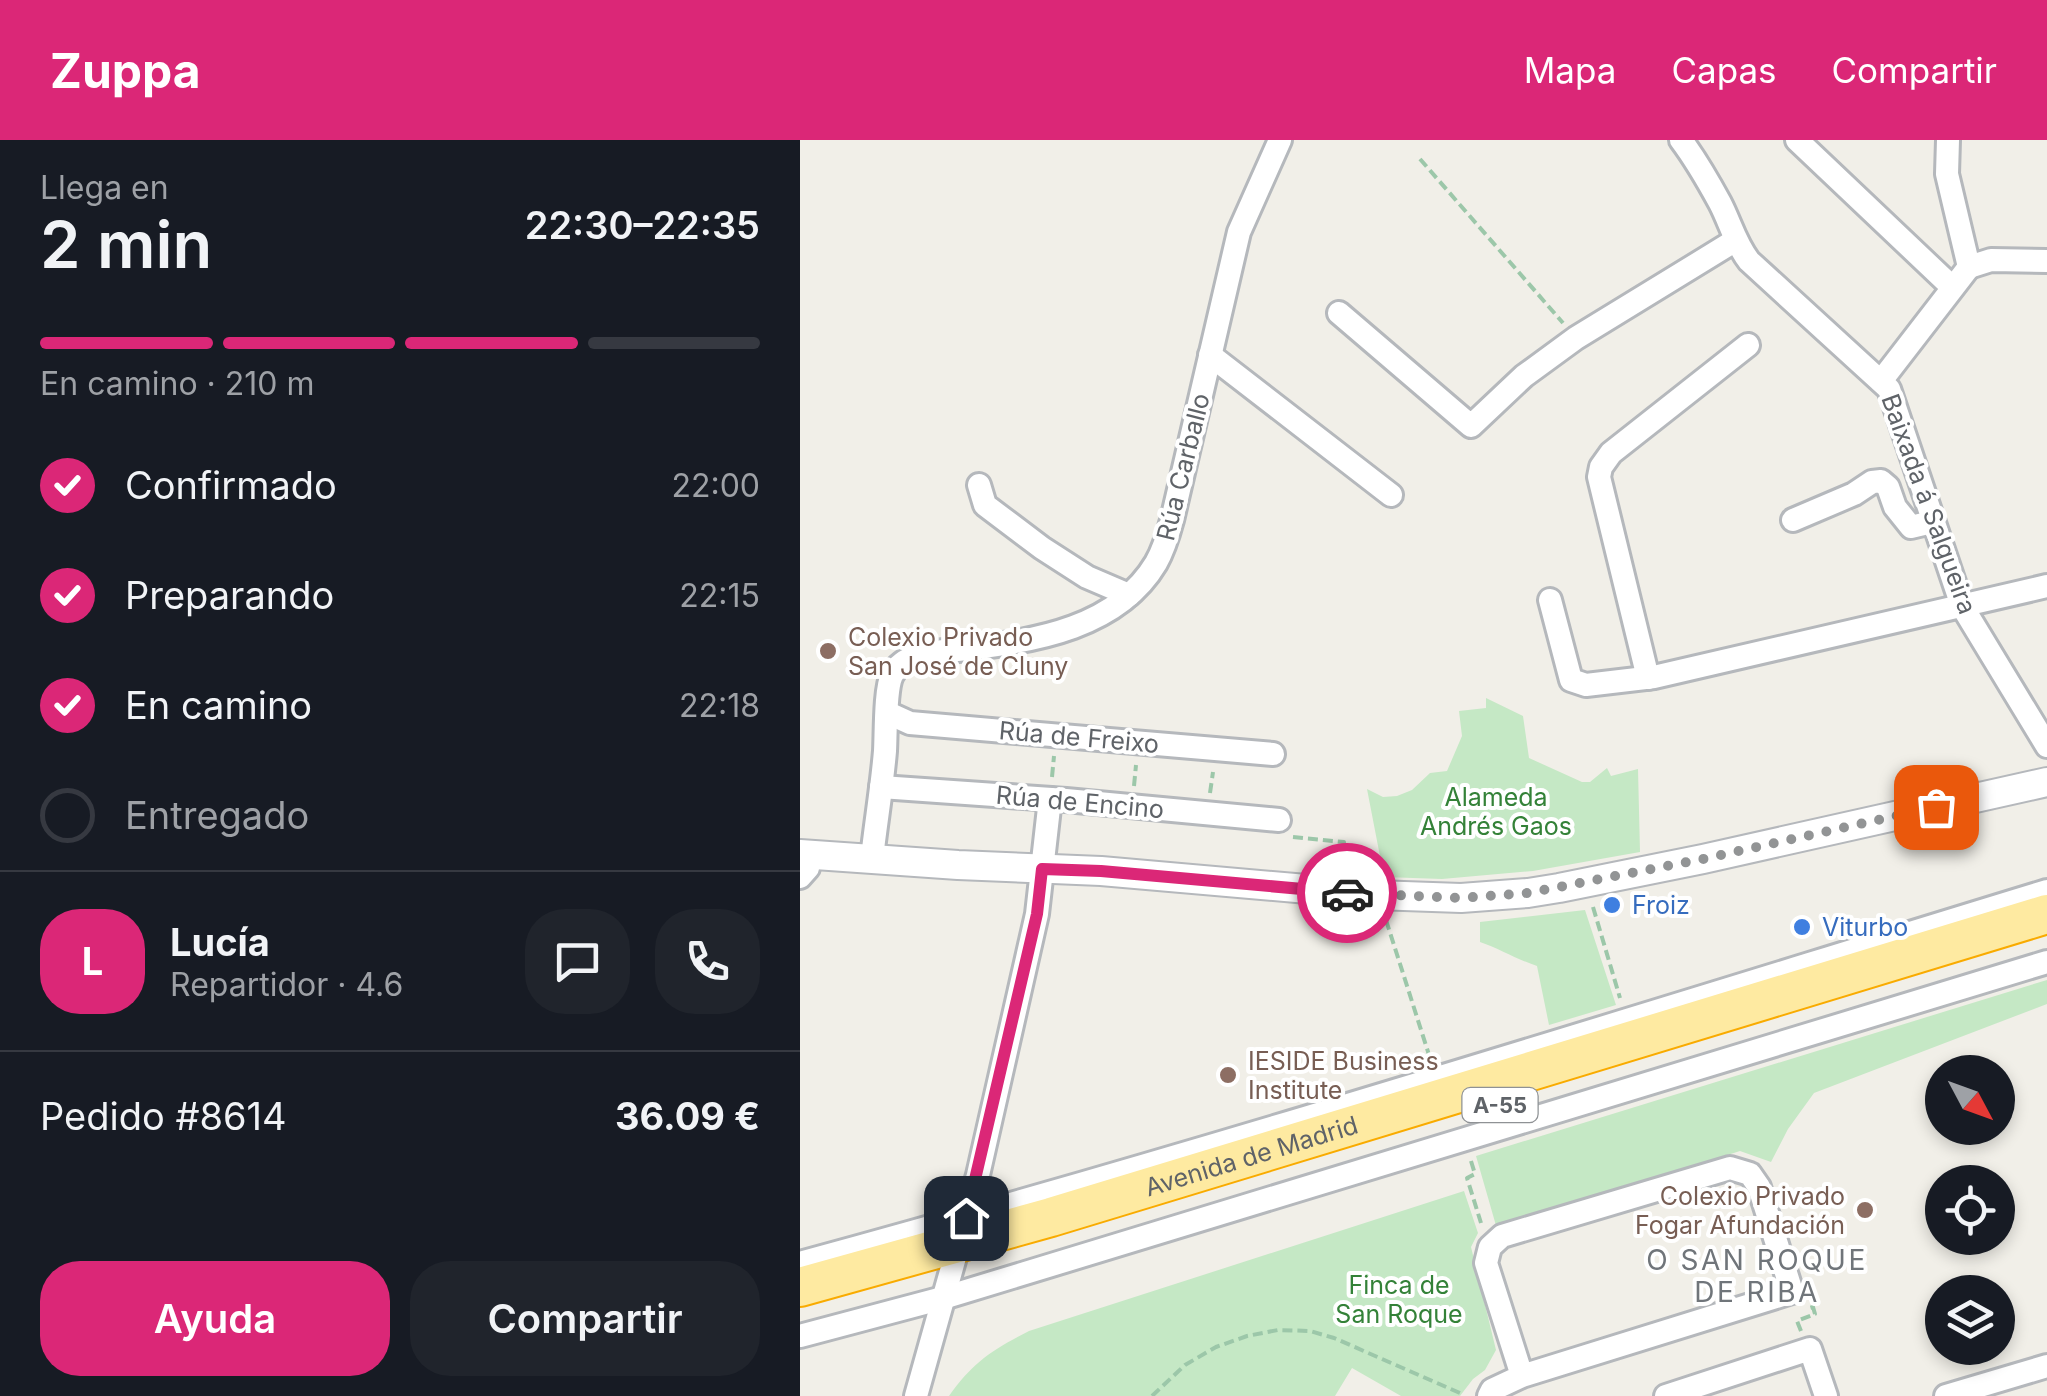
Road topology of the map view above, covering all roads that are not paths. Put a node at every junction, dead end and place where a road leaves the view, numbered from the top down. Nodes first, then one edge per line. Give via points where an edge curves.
1 (1280, 140) edge
2 (1681, 140) edge
3 (1797, 140) edge
4 (1948, 140) edge
5 (1736, 240) junction
6 (2047, 260) edge
7 (1969, 267) junction
8 (1952, 287) junction
9 (1339, 312) dead end
10 (1748, 345) dead end
11 (1210, 356) junction
12 (1881, 382) junction
13 (979, 485) dead end
14 (1391, 495) dead end
15 (1793, 520) dead end
16 (1932, 522) junction
17 (2047, 586) edge
18 (1129, 595) junction
19 (1550, 600) dead end
20 (1962, 606) junction
21 (1651, 678) junction
22 (888, 713) junction
23 (2047, 746) edge
24 (1272, 754) dead end
25 (2047, 782) edge
26 (881, 786) junction
27 (1050, 793) junction
28 (1285, 828) road end
29 (872, 858) junction
30 (804, 861) edge
31 (1042, 869) junction
32 (2047, 891) edge
33 (2047, 914) edge
34 (2047, 938) edge
35 (2047, 962) edge
36 (955, 1258) junction
37 (800, 1263) edge
38 (800, 1287) edge
39 (800, 1310) edge
40 (800, 1336) edge
41 (2047, 1366) edge
42 (1522, 1376) junction
43 (1986, 1390) edge
44 (916, 1396) edge
45 (1489, 1396) edge
46 (1666, 1396) edge
47 (1826, 1396) edge
48 (1946, 1396) edge

1 - 11 street, Rúa Carballo via 1239,232
2 - 5 street, Baixada á Salgueira
3 - 8 street
4 - 7 street via 1947,174
5 - 9 street via 1576,338 1471,426
5 - 12 street, Baixada á Salgueira via 1749,261
6 - 7 street via 1991,260
7 - 8 street
8 - 12 street
10 - 21 street via 1600,467
11 - 14 street
11 - 18 street, Rúa Carballo via 1165,544
12 - 16 street, Baixada á Salgueira via 1894,400
13 - 18 street via 985,505 1042,548
15 - 16 street via 1881,481 1911,527
16 - 20 street, Baixada á Salgueira
17 - 20 street
18 - 22 street, Rúa Carballo via 1097,617 1048,635 906,660 892,674
19 - 21 street via 1572,680 1586,685
20 - 21 street
20 - 23 street, Baixada á Salgueira
22 - 24 street, Rúa de Freixo via 910,723
22 - 26 street, Rúa Carballo
25 - 31 street via 1528,893 1376,895
26 - 27 street, Rúa de Encino
26 - 29 street, Rúa Carballo
27 - 28 street, Rúa de Encino
27 - 31 street
29 - 30 street
29 - 31 street
31 - 36 street
32 - 36 street, Avenida de Madrid via 1437,1078
33 - 36 highway, Avenida de Madrid / A-55
34 - 36 highway, Avenida de Madrid / A-55
35 - 36 street, Avenida de Madrid via 1061,1261
36 - 37 street
36 - 38 highway, Avenida de Madrid / A-55
36 - 39 highway, Avenida de Madrid / A-55
36 - 40 street
36 - 44 street
41 - 43 street
42 - 42 street via 1798,1301 1750,1174 1730,1168 1502,1236 1486,1262
42 - 45 street
43 - 48 street
46 - 47 street via 1810,1349

